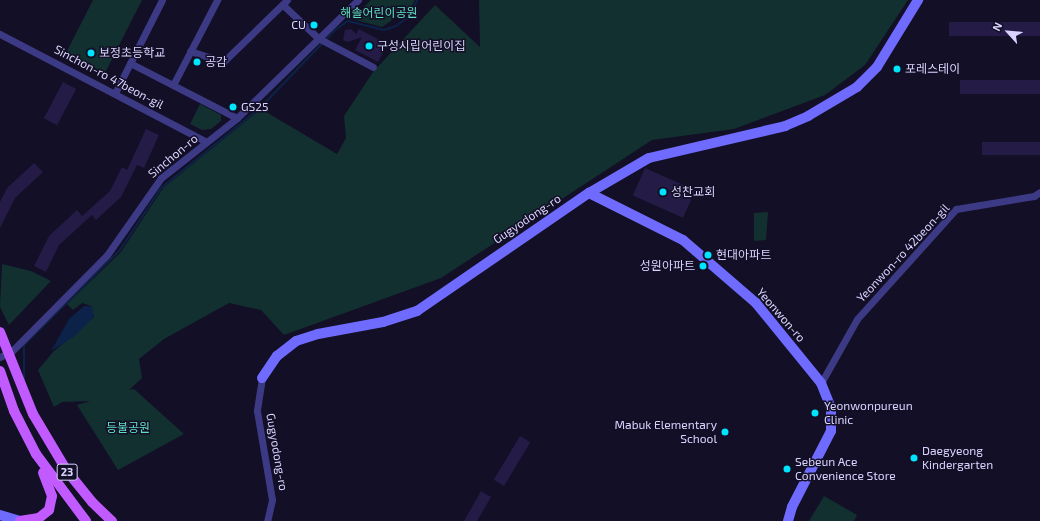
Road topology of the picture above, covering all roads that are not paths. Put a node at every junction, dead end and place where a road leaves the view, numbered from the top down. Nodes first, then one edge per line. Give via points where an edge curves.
1 (162, 0) edge
2 (217, 0) edge
3 (358, 0) edge
4 (918, 0) edge
5 (285, 2) edge
6 (0, 34) edge
7 (318, 38) junction
8 (190, 51) junction
9 (130, 63) junction
10 (373, 67) dead end
11 (173, 85) junction
12 (115, 93) junction
13 (237, 118) junction
14 (207, 142) junction
15 (1040, 192) edge
16 (589, 193) junction
17 (0, 332) edge
18 (0, 356) edge
19 (0, 371) edge
20 (262, 378) joint
21 (821, 383) junction
22 (36, 454) junction
23 (0, 514) edge
24 (20, 521) edge
25 (86, 521) edge
26 (112, 521) edge
27 (267, 521) edge
28 (788, 521) edge

1 - 9 street
2 - 8 street
3 - 7 street, Sinchon-ro
4 - 16 street, Gugyodong-ro via 877,67 856,87 808,116 785,126 649,158
5 - 7 street
5 - 8 street via 223,62
6 - 12 street, Sinchon-ro 47beon-gil
7 - 10 street
7 - 13 street, Sinchon-ro
8 - 11 street
9 - 11 street
9 - 12 street
11 - 13 street
12 - 14 street, Sinchon-ro 47beon-gil
13 - 14 street, Sinchon-ro
14 - 18 street, Sinchon-ro via 161,178 107,255 12,351
15 - 21 street, Yeonwon-ro 42beon-gil via 1034,196 956,209 857,319
16 - 20 street, Gugyodong-ro via 417,311 383,322 318,334 296,341 277,356
16 - 21 street, Yeonwon-ro via 683,240 756,303
17 - 26 main road, 23, bridge via 33,414 67,471 92,502
19 - 22 main road, 23 via 14,411
20 - 27 street, Gugyodong-ro via 257,411 272,500
21 - 28 street, Yeonwon-ro via 831,408 830,431 792,507
22 - 24 main road via 52,496 49,510 39,518
22 - 25 main road, 23
23 - 24 street

